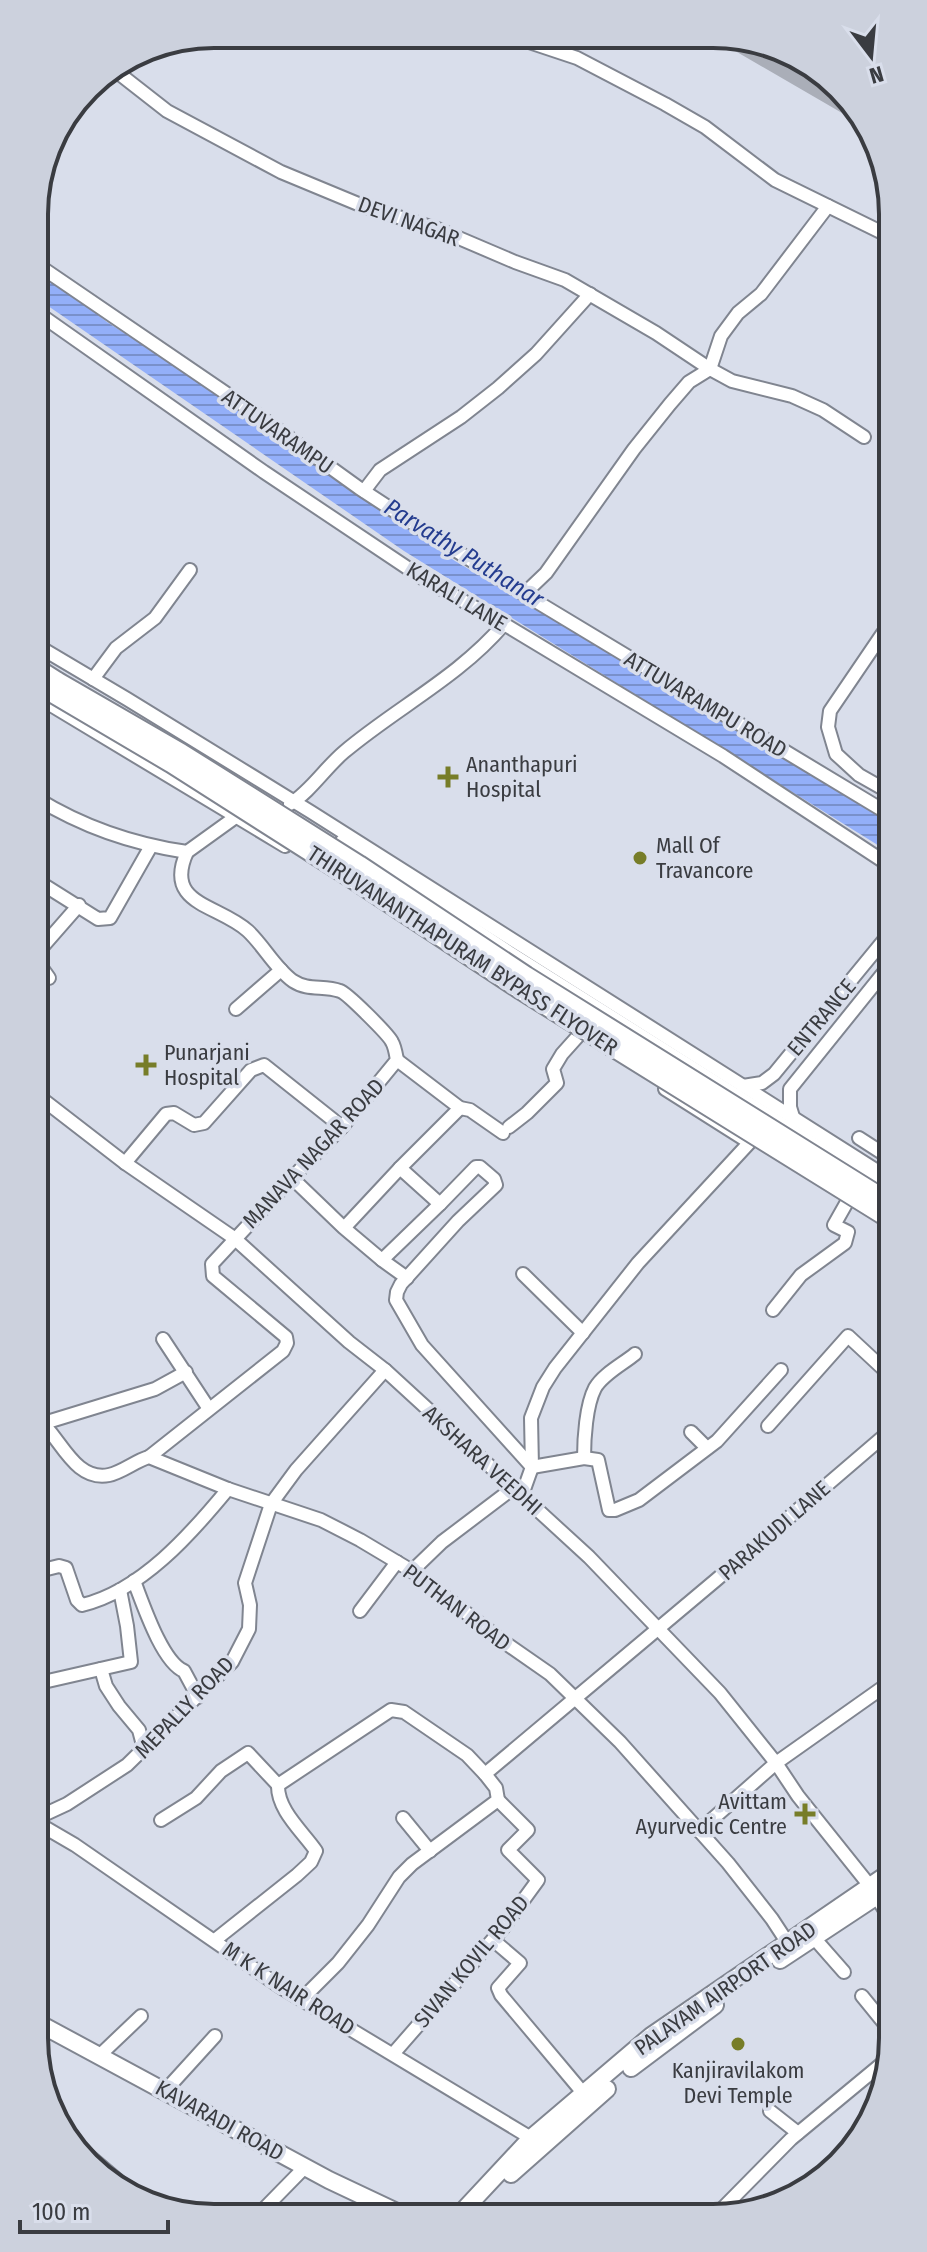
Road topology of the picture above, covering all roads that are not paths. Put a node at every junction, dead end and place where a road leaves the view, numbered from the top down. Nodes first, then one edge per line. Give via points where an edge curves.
1 (547, 48) edge
2 (122, 76) edge
3 (828, 206) junction
4 (879, 231) edge
5 (48, 272) edge
6 (590, 294) junction
7 (48, 320) edge
8 (710, 369) junction
9 (864, 437) dead end
10 (364, 491) junction
11 (190, 570) dead end
12 (524, 594) junction
13 (504, 624) junction
14 (879, 639) edge
15 (48, 652) edge
16 (93, 679) junction
17 (48, 690) edge
18 (48, 690) edge
19 (48, 690) edge
20 (258, 781) junction
21 (879, 786) edge
22 (294, 802) junction
23 (48, 804) edge
24 (879, 808) edge
25 (237, 816) junction
26 (333, 826) junction
27 (276, 840) junction
28 (151, 846) junction
29 (187, 852) junction
30 (879, 858) edge
31 (48, 887) edge
32 (79, 905) junction
33 (48, 940) edge
34 (879, 946) edge
35 (281, 970) junction
36 (879, 978) edge
37 (236, 1009) dead end
38 (579, 1035) junction
39 (397, 1060) junction
40 (743, 1086) junction
41 (48, 1104) edge
42 (460, 1108) junction
43 (794, 1120) junction
44 (342, 1127) junction
45 (859, 1138) dead end
46 (750, 1142) junction
47 (879, 1151) edge
48 (125, 1163) junction
49 (400, 1168) junction
50 (879, 1172) edge
51 (292, 1178) junction
52 (879, 1185) edge
53 (879, 1196) edge
54 (847, 1202) junction
55 (440, 1204) junction
56 (879, 1212) edge
57 (879, 1221) edge
58 (344, 1228) junction
59 (234, 1238) junction
60 (382, 1260) junction
61 (523, 1274) dead end
62 (407, 1278) junction
63 (773, 1310) dead end
64 (583, 1333) junction
65 (163, 1339) dead end
66 (635, 1354) dead end
67 (879, 1365) edge
68 (385, 1370) junction
69 (781, 1370) dead end
70 (186, 1372) junction
71 (209, 1409) junction
72 (48, 1422) edge
73 (768, 1426) dead end
74 (691, 1432) dead end
75 (48, 1433) edge
76 (879, 1440) edge
77 (707, 1448) junction
78 (149, 1457) junction
79 (584, 1458) junction
80 (532, 1467) junction
81 (228, 1489) junction
82 (517, 1492) junction
83 (271, 1504) junction
84 (397, 1562) junction
85 (48, 1569) edge
86 (412, 1571) junction
87 (134, 1581) junction
88 (120, 1590) junction
89 (360, 1611) dead end
90 (658, 1629) junction
91 (101, 1669) junction
92 (48, 1681) edge
93 (879, 1690) edge
94 (198, 1697) junction
95 (574, 1699) junction
96 (144, 1749) junction
97 (776, 1763) junction
98 (485, 1774) junction
99 (278, 1785) junction
100 (498, 1800) junction
101 (48, 1813) edge
102 (403, 1818) dead end
103 (161, 1820) dead end
104 (48, 1829) edge
105 (699, 1831) junction
106 (430, 1851) junction
107 (879, 1885) edge
108 (879, 1890) edge
109 (874, 1891) junction
110 (879, 1900) edge
111 (815, 1939) junction
112 (215, 1940) junction
113 (493, 1940) junction
114 (791, 1947) junction
115 (844, 1972) dead end
116 (862, 1996) dead end
117 (302, 1999) junction
118 (141, 2016) dead end
119 (879, 2017) edge
120 (48, 2028) edge
121 (215, 2036) dead end
122 (393, 2054) junction
123 (99, 2056) junction
124 (875, 2074) edge
125 (165, 2091) junction
126 (584, 2094) junction
127 (770, 2111) dead end
128 (798, 2133) junction
129 (536, 2142) junction
130 (305, 2167) junction
131 (728, 2203) edge
132 (269, 2204) edge
133 (363, 2204) edge
134 (471, 2204) edge
135 (482, 2204) edge

1 - 3 street via 665,104 775,180
2 - 6 street, DEVI NAGAR via 167,111 281,172 440,230
3 - 4 street
3 - 8 street via 761,294 721,336
5 - 10 street, ATTUVARAMPU
6 - 8 street, DEVI NAGAR
6 - 10 street via 498,388 380,470
7 - 13 street, KARALI LANE via 424,579
8 - 9 street, DEVI NAGAR via 732,381 792,396
8 - 12 street via 689,382 670,404 546,573
10 - 12 street, ATTUVARAMPU
11 - 16 street via 155,618 116,648
12 - 24 street, ATTUVARAMPU ROAD
13 - 22 street via 440,684 343,753
13 - 30 street, KARALI LANE via 723,756
14 - 21 street via 830,711 828,727 836,754
15 - 16 street
16 - 20 street
17 - 25 street
18 - 53 highway, THIRUVANANTHAPURAM BYPASS FLYOVER, bridge via 206,769
19 - 56 highway, THIRUVANANTHAPURAM BYPASS FLYOVER, bridge
20 - 22 street
20 - 25 street via 257,798 246,814
22 - 26 street
22 - 27 street via 274,816
23 - 28 street via 94,828
25 - 27 street
25 - 29 street
26 - 40 street
26 - 52 street via 337,838 482,934
27 - 38 street
28 - 29 street
28 - 32 street via 110,918 98,919
29 - 35 street, MANAVA NAGAR ROAD via 180,879 191,899 248,931
31 - 32 street
32 - 33 street
34 - 40 street, ENTRANCE via 774,1074 762,1083
35 - 37 street
35 - 39 street, MANAVA NAGAR ROAD via 306,988 344,992 392,1042
36 - 43 street via 790,1089
38 - 42 street via 553,1069 557,1083 506,1130
38 - 46 street
39 - 42 street
39 - 44 street, MANAVA NAGAR ROAD
40 - 43 street
41 - 48 street, AKSHARA VEEDHI
42 - 49 street
43 - 50 street
44 - 48 street via 264,1065 251,1070 204,1123 194,1125 166,1114
44 - 51 street, MANAVA NAGAR ROAD
45 - 47 street
46 - 54 street
46 - 64 street via 638,1263
48 - 59 street, AKSHARA VEEDHI
49 - 55 street
49 - 58 street
51 - 58 street
51 - 59 street, MANAVA NAGAR ROAD
54 - 57 street
54 - 63 street via 834,1225 848,1232 845,1243 801,1275
55 - 60 street
55 - 62 street via 476,1167 494,1179 496,1185
58 - 60 street
59 - 68 street, AKSHARA VEEDHI
59 - 71 street, MANAVA NAGAR ROAD via 212,1264 213,1276 287,1343 277,1357
60 - 62 street
61 - 64 street
62 - 80 street via 396,1300 422,1345
64 - 80 street via 543,1387 531,1418
65 - 70 street
66 - 79 street via 596,1386
67 - 73 street via 848,1336
68 - 82 street, AKSHARA VEEDHI
68 - 83 street, MEPALLY ROAD
69 - 77 street
70 - 71 street
70 - 72 street via 155,1389
71 - 78 street
74 - 77 street
75 - 78 street via 92,1475 108,1475
76 - 90 street, PARAKUDI LANE
77 - 79 street via 639,1500 615,1510 609,1510 598,1460
78 - 81 street, PUTHAN ROAD
79 - 80 street
80 - 82 street
81 - 83 street, PUTHAN ROAD
81 - 87 street via 181,1542
82 - 86 street via 442,1542
82 - 90 street, AKSHARA VEEDHI
83 - 84 street, PUTHAN ROAD via 321,1520
83 - 94 street, MEPALLY ROAD via 245,1583 249,1629 232,1662
84 - 86 street, PUTHAN ROAD
84 - 89 street
85 - 88 street via 66,1568 82,1605
86 - 95 street, PUTHAN ROAD via 550,1674
87 - 88 street
87 - 94 street via 164,1649
88 - 91 street via 131,1662
90 - 95 street, PARAKUDI LANE
90 - 97 street, AKSHARA VEEDHI via 720,1693
91 - 92 street
91 - 96 street via 106,1686 139,1730
93 - 97 street
94 - 96 street, MEPALLY ROAD
95 - 98 street, PARAKUDI LANE
95 - 105 street, PUTHAN ROAD
96 - 101 street, MEPALLY ROAD
97 - 105 street
97 - 109 street, AKSHARA VEEDHI
98 - 99 street via 467,1755 404,1712 391,1710
98 - 100 street
99 - 103 street via 248,1753
99 - 112 street via 284,1808 315,1856
100 - 106 street
100 - 113 street, SIVAN KOVIL ROAD via 528,1830 508,1850 538,1880
102 - 106 street
104 - 112 street, M K K NAIR ROAD
105 - 114 street, PUTHAN ROAD
106 - 117 street via 399,1877 338,1963
107 - 109 main road, PALAYAM AIRPORT ROAD
108 - 109 main road, PALAYAM AIRPORT ROAD
109 - 110 street, AKSHARA VEEDHI
109 - 111 main road, PALAYAM AIRPORT ROAD
109 - 114 main road, PALAYAM AIRPORT ROAD
111 - 114 main road, PALAYAM AIRPORT ROAD
111 - 115 street
112 - 117 street, M K K NAIR ROAD
113 - 122 street, SIVAN KOVIL ROAD
113 - 126 street via 520,1963 498,1988 501,1995
114 - 126 main road, PALAYAM AIRPORT ROAD via 651,2036
114 - 129 main road, PALAYAM AIRPORT ROAD
116 - 119 street
117 - 122 street, M K K NAIR ROAD
118 - 123 street
120 - 123 main road, KAVARADI ROAD
121 - 125 street
122 - 129 street, M K K NAIR ROAD
123 - 125 main road, KAVARADI ROAD
124 - 128 street
125 - 130 main road, KAVARADI ROAD
126 - 129 main road, PALAYAM AIRPORT ROAD
127 - 128 street
128 - 131 street
129 - 134 main road, PALAYAM AIRPORT ROAD
129 - 135 main road, PALAYAM AIRPORT ROAD
130 - 132 street
130 - 133 main road, KAVARADI ROAD

